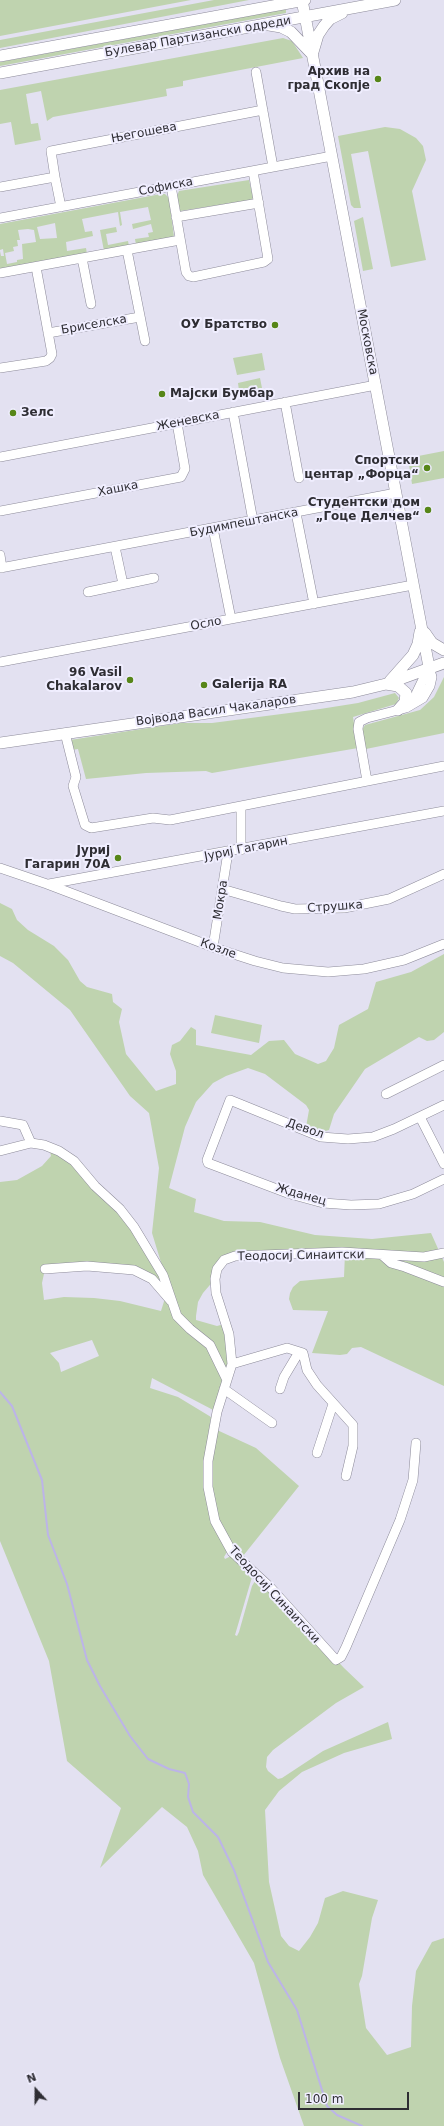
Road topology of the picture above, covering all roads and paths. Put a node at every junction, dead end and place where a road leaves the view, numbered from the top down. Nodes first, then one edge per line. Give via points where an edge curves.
1 (270, 0) edge
2 (303, 0) edge
3 (395, 0) edge
4 (254, 8) junction
5 (354, 8) junction
6 (305, 17) junction
7 (259, 25) junction
8 (312, 54) junction
9 (0, 56) edge
10 (256, 72) dead end
11 (0, 73) edge
12 (263, 110) junction
13 (332, 156) junction
14 (273, 167) junction
15 (253, 171) junction
16 (55, 176) junction
17 (171, 186) junction
18 (0, 187) edge
19 (259, 203) junction
20 (61, 207) junction
21 (176, 217) junction
22 (0, 218) edge
23 (180, 240) junction
24 (127, 250) junction
25 (82, 258) junction
26 (36, 267) junction
27 (0, 273) edge
28 (91, 304) dead end
29 (140, 317) junction
30 (48, 333) junction
31 (145, 341) dead end
32 (0, 368) edge
33 (376, 385) junction
34 (285, 402) junction
35 (233, 412) junction
36 (177, 423) junction
37 (0, 457) edge
38 (299, 478) dead end
39 (396, 493) junction
40 (0, 511) edge
41 (296, 513) junction
42 (253, 521) junction
43 (213, 528) junction
44 (115, 547) junction
45 (0, 555) edge
46 (1, 568) edge
47 (154, 578) dead end
48 (123, 584) junction
49 (413, 585) junction
50 (88, 592) dead end
51 (314, 604) junction
52 (230, 619) junction
53 (420, 623) junction
54 (444, 650) edge
55 (0, 662) edge
56 (444, 663) edge
57 (429, 667) junction
58 (386, 684) junction
59 (402, 709) junction
60 (65, 733) junction
61 (0, 742) edge
62 (444, 766) edge
63 (367, 781) junction
64 (241, 806) junction
65 (444, 812) edge
66 (241, 850) junction
67 (228, 852) junction
68 (0, 868) edge
69 (444, 874) edge
70 (47, 884) junction
71 (222, 889) junction
72 (444, 944) edge
73 (213, 947) junction
74 (444, 1064) edge
75 (386, 1094) dead end
76 (444, 1105) edge
77 (420, 1117) junction
78 (0, 1120) edge
79 (31, 1143) junction
80 (0, 1151) edge
81 (207, 1162) joint
82 (444, 1164) edge
83 (444, 1179) edge
84 (444, 1253) edge
85 (382, 1255) junction
86 (45, 1269) dead end
87 (444, 1282) edge
88 (172, 1304) junction
89 (299, 1352) junction
90 (232, 1364) junction
91 (226, 1380) junction
92 (224, 1389) junction
93 (280, 1389) dead end
94 (332, 1404) junction
95 (272, 1423) dead end
96 (416, 1443) dead end
97 (316, 1453) dead end
98 (346, 1476) dead end

1 - 4 street
2 - 4 street, Булевар Партизански одреди
2 - 6 street, Московска
3 - 5 street, Булевар Партизански одреди
4 - 9 street, Булевар Партизански одреди
5 - 6 street, Булевар Партизански одреди
5 - 8 street via 327,22 318,35
6 - 7 street, Булевар Партизански одреди
6 - 8 street, Московска
7 - 8 street via 281,27 291,32
7 - 11 street, Булевар Партизански одреди
8 - 13 street, Московска
10 - 12 street
12 - 14 street
12 - 16 street, Његошева via 50,151
13 - 14 street, Софиска
13 - 33 street, Московска
14 - 15 street, Софиска
15 - 17 street, Софиска
15 - 19 street
16 - 18 street
16 - 20 street, Његошева
17 - 20 street, Софиска
17 - 21 street
19 - 21 street
19 - 23 street via 268,253 268,259 264,262 189,276
20 - 22 street, Софиска
21 - 23 street
23 - 24 street
24 - 25 street
24 - 29 street, Бриселска
25 - 26 street
25 - 28 street, Бриселска
26 - 27 street
26 - 30 street, Бриселска
29 - 30 street, Бриселска
29 - 31 street, Бриселска
30 - 32 street, Бриселска via 52,354 50,358
33 - 34 street, Женевска
33 - 39 street, Московска
34 - 35 street, Женевска
34 - 38 street
35 - 36 street, Женевска
35 - 42 street
36 - 37 street, Женевска
36 - 40 street, Хашка via 185,469 181,477
39 - 41 street, Будимпештанска
39 - 49 street, Московска
41 - 42 street, Будимпештанска
41 - 51 street
42 - 43 street, Будимпештанска
43 - 44 street, Будимпештанска
43 - 52 street
44 - 46 street, Будимпештанска
44 - 48 street
45 - 46 street
47 - 48 street
48 - 50 street
49 - 51 street, Осло
49 - 53 street, Московска
51 - 52 street, Осло
52 - 55 street, Осло
53 - 54 street via 432,643
53 - 57 street, Московска
53 - 58 street via 418,644 412,655
56 - 57 street, Војвода Васил Чакаларов
57 - 58 street, Војвода Васил Чакаларов
57 - 59 street via 416,694
58 - 59 street via 398,686 406,693 406,702
58 - 60 street, Војвода Васил Чакаларов via 330,695
59 - 63 street via 359,722
60 - 61 street, Војвода Васил Чакаларов
60 - 64 street via 76,777 73,786 85,825 88,827 153,818 167,821
62 - 63 street
63 - 64 street
64 - 66 street
65 - 66 street, Јуриј Гагарин
66 - 67 street, Јуриј Гагарин
67 - 70 street, Јуриј Гагарин
67 - 71 street, Мокра
68 - 70 street, Козле
69 - 71 street, Струшка via 389,899 344,908 295,909
70 - 73 street, Козле
71 - 73 street, Мокра
72 - 73 street, Козле via 392,963 364,969 328,972 271,966
74 - 75 street
76 - 77 street, Девол
77 - 81 street, Девол via 373,1137 341,1139 321,1137 230,1100
77 - 82 street
78 - 79 street via 23,1125
79 - 80 street
79 - 88 street via 60,1151 74,1161 95,1186 120,1209 134,1227 163,1276
81 - 83 street, Жданец via 290,1194 323,1203 379,1204 414,1194
84 - 85 street, Теодосиј Синаитски via 424,1257
85 - 87 street via 391,1263
85 - 90 street, Теодосиј Синаитски via 342,1252 235,1256 224,1260 217,1270 216,1293 229,1334
86 - 88 street via 87,1266 134,1270 152,1279
88 - 91 street via 180,1320 210,1345
89 - 90 street via 287,1348
89 - 93 street
89 - 94 street via 303,1353 307,1370 316,1385
90 - 91 street, Теодосиј Синаитски
91 - 92 street, Теодосиј Синаитски
92 - 95 street
92 - 96 street, Теодосиј Синаитски via 207,1467 210,1501 217,1527 232,1552 271,1588 336,1660 341,1657 346,1647 400,1520 413,1480
94 - 97 street
94 - 98 street via 353,1425 353,1446

